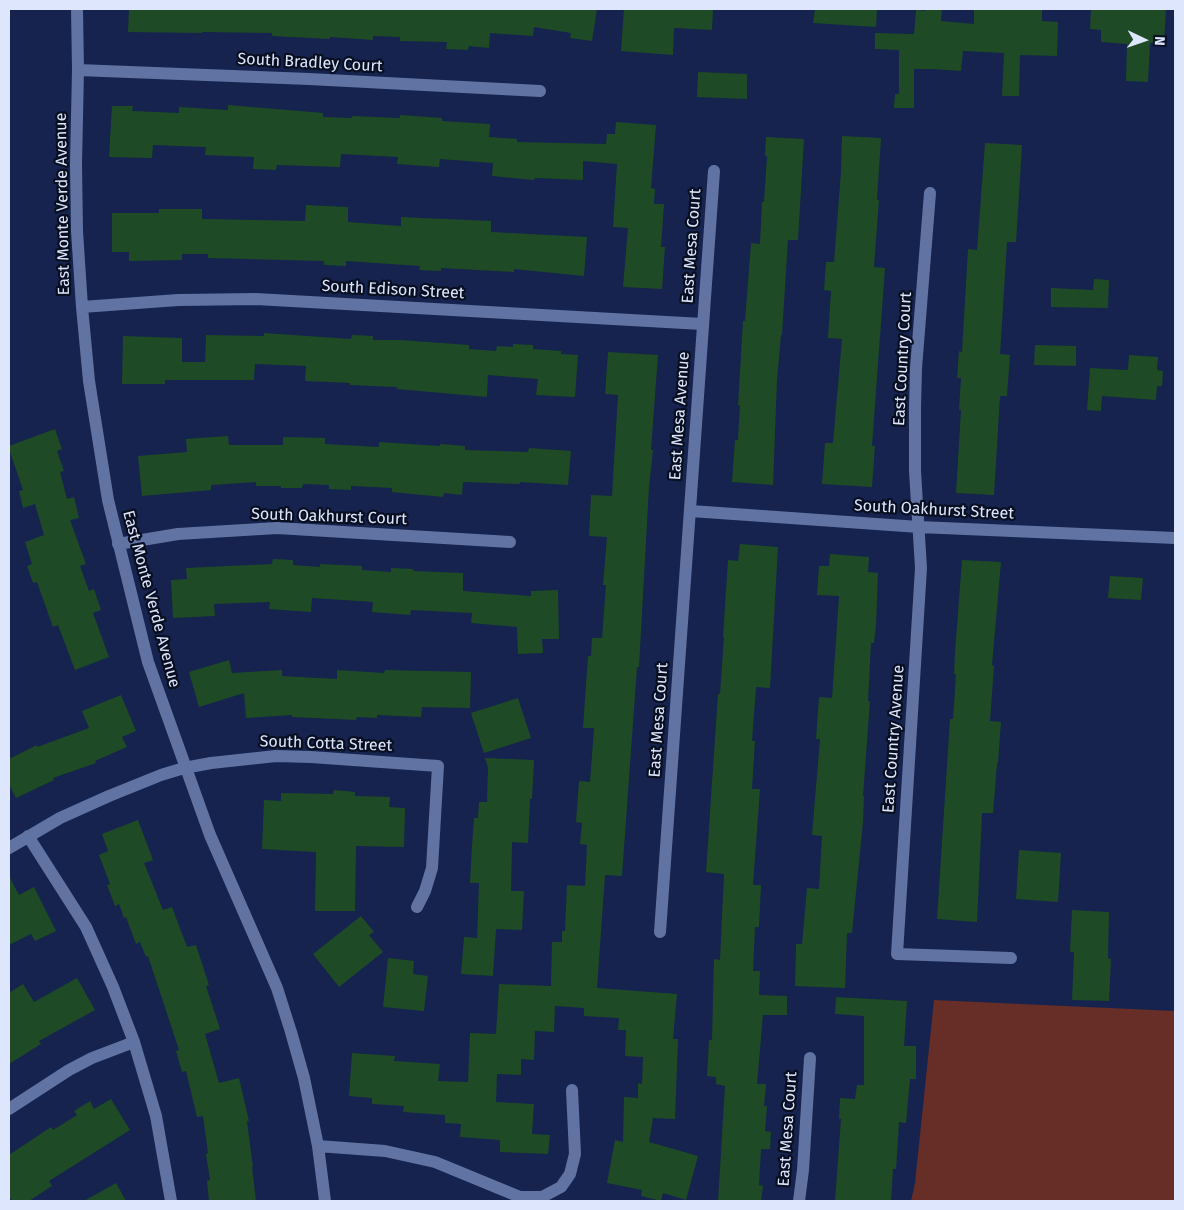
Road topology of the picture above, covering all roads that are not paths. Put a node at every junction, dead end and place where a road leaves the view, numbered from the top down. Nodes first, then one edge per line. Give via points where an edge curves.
1 (77, 9) edge
2 (78, 70) junction
3 (540, 91) dead end
4 (714, 171) dead end
5 (930, 193) dead end
6 (82, 307) junction
7 (702, 324) junction
8 (690, 511) junction
9 (919, 527) junction
10 (1175, 538) edge
11 (510, 542) dead end
12 (118, 544) junction
13 (184, 768) junction
14 (28, 836) junction
15 (9, 848) edge
16 (417, 906) dead end
17 (660, 932) dead end
18 (1012, 958) dead end
19 (134, 1042) junction
20 (810, 1058) dead end
21 (572, 1090) dead end
22 (9, 1109) edge
23 (318, 1146) junction
24 (171, 1201) edge
25 (325, 1201) edge
26 (799, 1201) edge

1 - 2 street, East Monte Verde Avenue
2 - 3 street, South Bradley Court
2 - 6 street, East Monte Verde Avenue via 77,231
4 - 7 street, East Mesa Court
5 - 9 street, East Country Court via 916,368 915,470
6 - 7 street, South Edison Street via 178,300 256,299
6 - 12 street, East Monte Verde Avenue via 98,448
7 - 8 street, East Mesa Avenue
8 - 9 street, South Oakhurst Street
8 - 17 street, East Mesa Court
9 - 10 street, South Oakhurst Street
9 - 18 street, East Country Avenue via 921,568 896,954
11 - 12 street, South Oakhurst Court via 276,528 178,534
12 - 13 street, East Monte Verde Avenue via 148,662
13 - 14 street, South Cotta Street via 109,796
13 - 16 street, South Cotta Street via 276,756 438,766 432,868 426,891
13 - 23 street, East Monte Verde Avenue via 277,988 304,1078
14 - 15 street, South Cotta Street
14 - 19 street via 86,927
19 - 22 street via 69,1070
19 - 24 street via 156,1116
20 - 26 street, East Mesa Court
21 - 23 street via 575,1154 570,1174 561,1187 542,1197 520,1197 435,1162 385,1151
23 - 25 street, East Monte Verde Avenue

